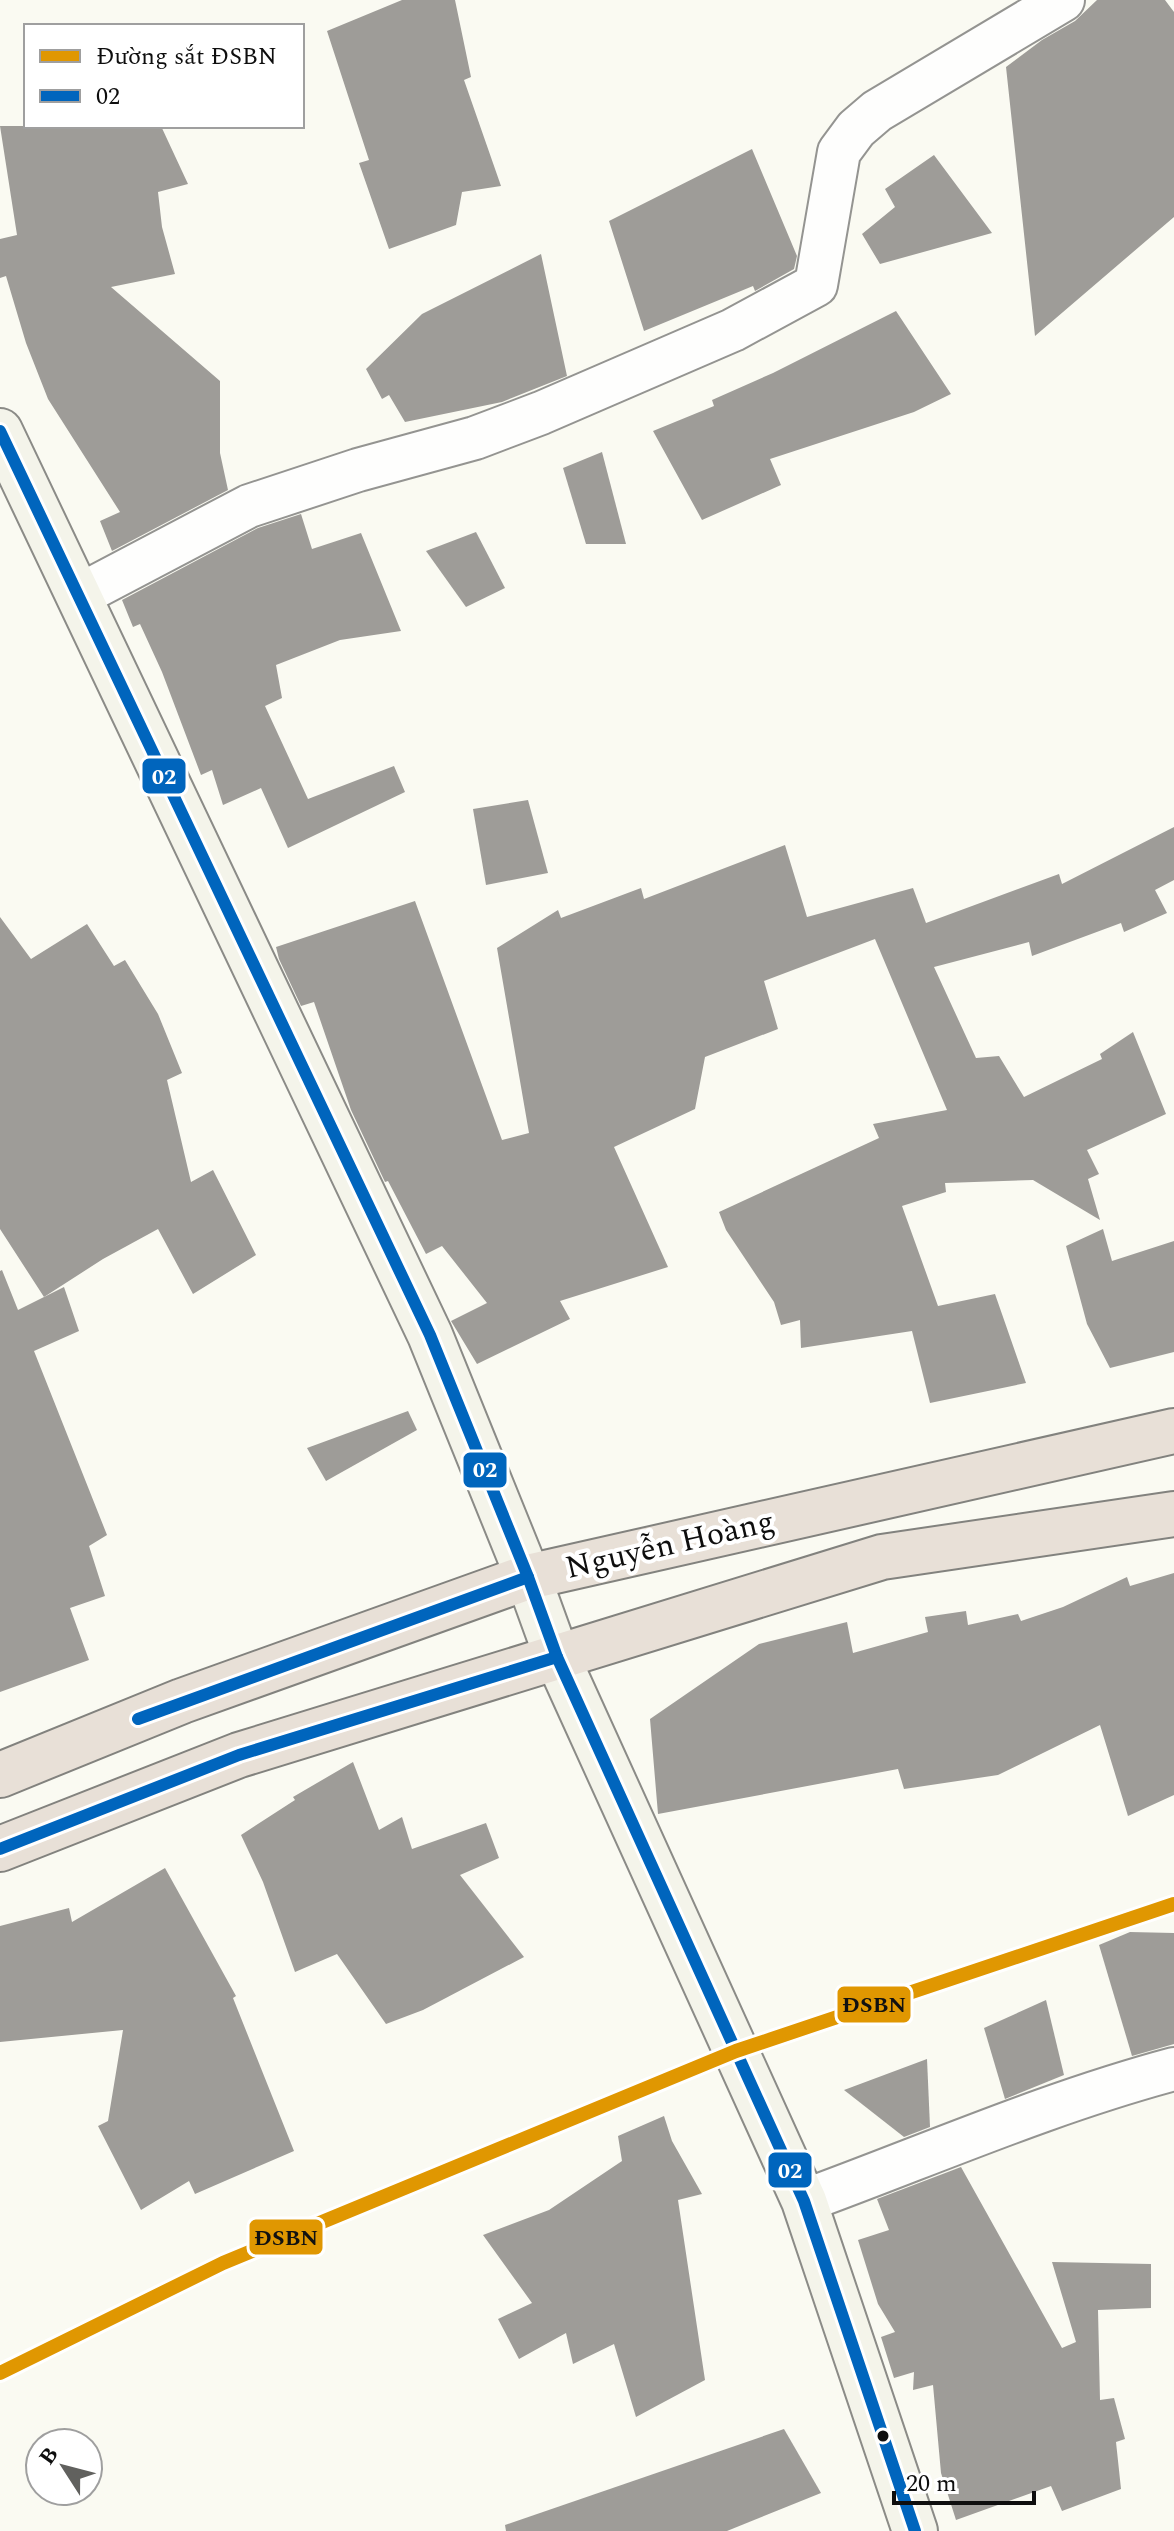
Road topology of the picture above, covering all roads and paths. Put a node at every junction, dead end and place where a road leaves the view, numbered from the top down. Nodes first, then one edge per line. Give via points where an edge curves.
1 (1063, 0) edge
2 (0, 431) edge
3 (78, 596) junction
4 (1174, 1431) edge
5 (1174, 1514) edge
6 (528, 1577) junction
7 (557, 1657) junction
8 (0, 1775) edge
9 (0, 1849) edge
10 (1174, 2069) edge
11 (804, 2201) junction
12 (915, 2531) edge

1 - 3 street via 877,111 856,129 839,152 816,285 733,330 541,413 249,506
2 - 3 main road
3 - 6 main road via 430,1335
4 - 6 highway, Nguyễn Hoàng
5 - 7 highway, Nguyễn Hoàng via 882,1557
6 - 7 main road
6 - 8 highway, Nguyễn Hoàng via 182,1701
7 - 9 highway, Nguyễn Hoàng via 239,1755
7 - 11 main road
10 - 11 street via 992,2128
11 - 12 main road

